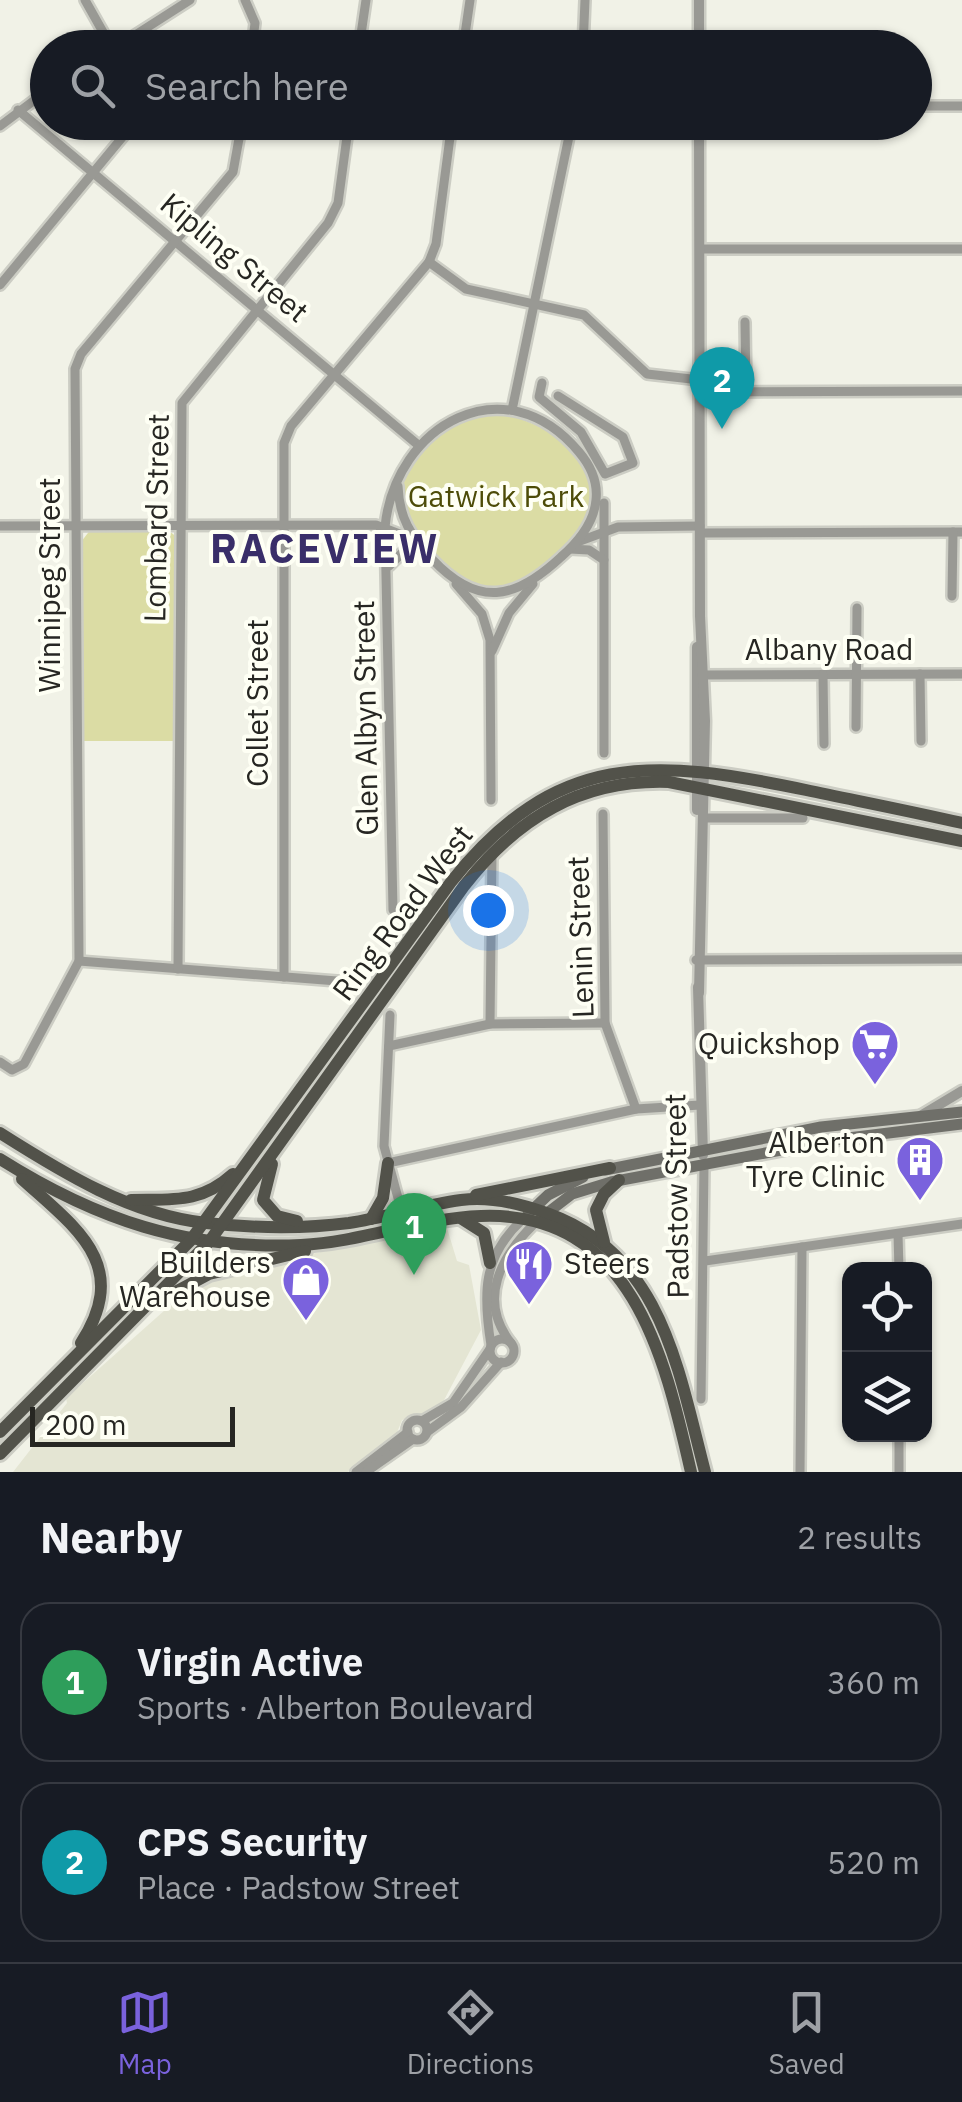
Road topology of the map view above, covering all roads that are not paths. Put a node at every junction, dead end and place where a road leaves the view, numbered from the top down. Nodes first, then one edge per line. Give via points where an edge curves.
1 (85, 0) edge
2 (190, 0) edge
3 (245, 0) edge
4 (366, 0) edge
5 (470, 0) edge
6 (585, 0) edge
7 (699, 0) edge
8 (102, 30) edge
9 (142, 30) edge
10 (254, 30) edge
11 (362, 30) edge
12 (466, 30) edge
13 (584, 30) edge
14 (698, 30) edge
15 (30, 102) edge
16 (932, 106) edge
17 (962, 106) edge
18 (18, 110) junction
19 (30, 120) edge
20 (0, 126) edge
21 (54, 140) edge
22 (121, 140) edge
23 (239, 140) edge
24 (346, 140) edge
25 (450, 140) edge
26 (568, 140) edge
27 (699, 140) edge
28 (94, 174) junction
29 (177, 242) junction
30 (701, 249) junction
31 (962, 249) edge
32 (429, 262) junction
33 (0, 285) edge
34 (536, 302) junction
35 (256, 308) junction
36 (745, 322) dead end
37 (334, 374) junction
38 (542, 383) dead end
39 (700, 386) junction
40 (962, 390) edge
41 (746, 392) junction
42 (558, 396) dead end
43 (512, 410) junction
44 (598, 419) junction
45 (583, 434) junction
46 (417, 444) junction
47 (573, 445) junction
48 (591, 470) junction
49 (398, 486) junction
50 (604, 503) junction
51 (283, 524) junction
52 (76, 525) junction
53 (181, 525) junction
54 (0, 526) edge
55 (630, 526) junction
56 (385, 527) junction
57 (700, 529) junction
58 (605, 530) junction
59 (957, 532) edge
60 (413, 539) junction
61 (572, 547) junction
62 (425, 552) junction
63 (604, 560) junction
64 (389, 566) junction
65 (448, 576) junction
66 (535, 582) junction
67 (952, 596) dead end
68 (857, 608) dead end
69 (491, 653) junction
70 (857, 674) junction
71 (920, 674) junction
72 (962, 674) edge
73 (700, 675) junction
74 (823, 675) junction
75 (856, 728) dead end
76 (921, 741) dead end
77 (824, 744) dead end
78 (604, 754) dead end
79 (701, 779) junction
80 (491, 800) dead end
81 (603, 814) dead end
82 (704, 818) junction
83 (803, 818) dead end
84 (962, 824) edge
85 (962, 840) edge
86 (488, 846) junction
87 (464, 886) junction
88 (490, 896) junction
89 (393, 910) dead end
90 (962, 959) edge
91 (700, 960) junction
92 (79, 962) junction
93 (178, 969) junction
94 (284, 977) junction
95 (350, 982) dead end
96 (390, 1016) dead end
97 (606, 1023) junction
98 (490, 1024) junction
99 (389, 1046) junction
100 (0, 1062) edge
101 (962, 1091) edge
102 (700, 1105) junction
103 (636, 1109) junction
104 (962, 1112) edge
105 (298, 1117) junction
106 (916, 1117) junction
107 (962, 1124) edge
108 (0, 1133) edge
109 (257, 1149) junction
110 (703, 1151) junction
111 (0, 1160) edge
112 (388, 1164) junction
113 (704, 1165) junction
114 (610, 1168) junction
115 (619, 1180) junction
116 (464, 1199) junction
117 (124, 1200) junction
118 (540, 1211) junction
119 (402, 1213) junction
120 (458, 1218) junction
121 (370, 1219) junction
122 (528, 1222) junction
123 (204, 1223) junction
124 (222, 1224) junction
125 (962, 1224) edge
126 (314, 1225) junction
127 (898, 1234) junction
128 (190, 1241) junction
129 (336, 1241) junction
130 (209, 1242) junction
131 (606, 1246) junction
132 (802, 1246) junction
133 (705, 1260) junction
134 (898, 1262) edge
135 (490, 1264) junction
136 (144, 1310) junction
137 (511, 1343) junction
138 (491, 1347) junction
139 (69, 1362) junction
140 (501, 1362) junction
141 (675, 1377) junction
142 (701, 1399) dead end
143 (35, 1420) junction
144 (424, 1426) junction
145 (0, 1432) edge
146 (410, 1436) junction
147 (899, 1442) edge
148 (0, 1454) edge
149 (0, 1463) edge
150 (356, 1472) edge
151 (366, 1472) edge
152 (691, 1472) edge
153 (706, 1472) edge
154 (800, 1472) edge
155 (900, 1472) edge

1 - 8 street
2 - 9 street
3 - 10 street
4 - 11 street
5 - 12 street
6 - 13 street
7 - 14 street
15 - 18 street
16 - 17 street
18 - 19 street, Kipling Street
18 - 20 street
21 - 28 street, Kipling Street
22 - 28 street
23 - 29 street, Winnipeg Street via 234,172
24 - 35 street, Lombard Street via 333,214
25 - 32 street, Collet Street
26 - 34 street
27 - 30 street, Padstow Street
28 - 29 street, Kipling Street
28 - 33 street
29 - 35 street, Kipling Street
29 - 52 street, Winnipeg Street via 77,361
30 - 31 street
30 - 39 street, Padstow Street
32 - 34 street via 466,289
32 - 37 street, Collet Street
34 - 39 street via 584,315 648,374
34 - 43 street
35 - 37 street, Kipling Street
35 - 53 street, Lombard Street via 182,402
36 - 41 street
37 - 46 street, Kipling Street
37 - 51 street, Collet Street via 286,433
38 - 45 street via 539,397
39 - 41 street
39 - 57 street, Padstow Street
40 - 41 street
42 - 44 street
43 - 46 street via 462,415
43 - 47 street via 540,420
44 - 45 street
44 - 45 street via 623,437 633,463 605,474
45 - 47 street
46 - 49 street
47 - 48 street
48 - 50 street
48 - 61 street via 596,502
49 - 56 street
49 - 60 street via 400,512
50 - 55 street via 613,520
50 - 58 street
51 - 53 street
51 - 56 street
51 - 94 street, Collet Street
52 - 53 street
52 - 54 street
52 - 92 street, Winnipeg Street
53 - 93 street, Lombard Street
55 - 57 street
55 - 58 street
56 - 60 street
56 - 64 street, Glen Albyn Street
57 - 59 street
57 - 73 street, Padstow Street
58 - 61 street
58 - 63 street
59 - 67 street
60 - 62 street
61 - 63 street
61 - 66 street
62 - 64 street via 403,552
62 - 65 street
63 - 78 street
64 - 89 street, Glen Albyn Street
65 - 66 street via 482,592
65 - 69 street via 482,614
66 - 69 street via 509,613
68 - 70 street
69 - 80 street
70 - 71 street, Albany Road
70 - 74 street, Albany Road
70 - 75 street
71 - 72 street, Albany Road
71 - 76 street
73 - 74 street, Albany Road
73 - 79 street, Padstow Street
74 - 77 street
79 - 82 street, Padstow Street
79 - 84 main road, Ring Road West
79 - 85 main road, Ring Road West
79 - 86 main road, Ring Road West via 651,769 585,780 527,807
79 - 91 street, Padstow Street
81 - 97 street, Lenin Street
82 - 83 street
82 - 91 street, Padstow Street
86 - 87 main road, Ring Road West
86 - 88 street
86 - 109 main road, Ring Road West
87 - 88 street via 482,885
87 - 105 main road, Ring Road West
88 - 98 street
90 - 91 street
91 - 102 street, Padstow Street
92 - 93 street
92 - 100 street, Winnipeg Street via 24,1064 12,1070
93 - 94 street
94 - 95 street
96 - 99 street
97 - 98 street
97 - 103 street, Lenin Street
98 - 99 street
99 - 112 street
101 - 106 street
102 - 103 street
102 - 110 street, Padstow Street
103 - 112 street
104 - 106 main road
105 - 124 main road, Ring Road West
105 - 126 main road via 266,1174 263,1200 277,1216
106 - 110 main road
107 - 113 main road
108 - 117 main road
109 - 117 main road via 207,1193 180,1202
109 - 123 main road, Ring Road West
110 - 113 street, Padstow Street
110 - 114 main road
111 - 128 main road via 88,1208
111 - 139 main road via 76,1228 99,1266 98,1313
112 - 119 street
112 - 121 main road via 383,1198
113 - 115 main road
113 - 133 street, Padstow Street
114 - 116 main road
114 - 118 main road via 573,1181
115 - 118 main road
115 - 131 main road via 596,1210
116 - 118 main road
116 - 119 main road
117 - 123 main road
118 - 122 main road
118 - 131 main road
119 - 121 main road
120 - 122 main road
120 - 129 main road
120 - 135 main road via 484,1233
121 - 126 main road
122 - 135 street via 503,1239
122 - 137 street via 496,1282 496,1314
122 - 141 main road via 584,1247 614,1272 641,1308
123 - 124 main road
123 - 128 main road, Ring Road West
124 - 126 main road
124 - 130 main road, Ring Road West
125 - 127 street
127 - 132 street
127 - 134 street
128 - 130 main road
128 - 139 main road, Ring Road West
129 - 130 main road
129 - 136 main road via 209,1274
130 - 136 main road, Ring Road West
131 - 141 main road via 652,1298
132 - 133 street
132 - 154 street
133 - 142 street, Padstow Street
135 - 138 street via 485,1287
136 - 143 main road, Ring Road West
137 - 138 street via 500,1339
137 - 140 street via 513,1355
138 - 140 street
138 - 144 street via 454,1403
139 - 145 main road
140 - 144 street via 452,1416
141 - 152 main road
141 - 153 main road
143 - 148 main road
143 - 149 main road
144 - 146 street via 422,1439
144 - 146 street via 410,1424
146 - 150 street
146 - 151 street
147 - 155 street

